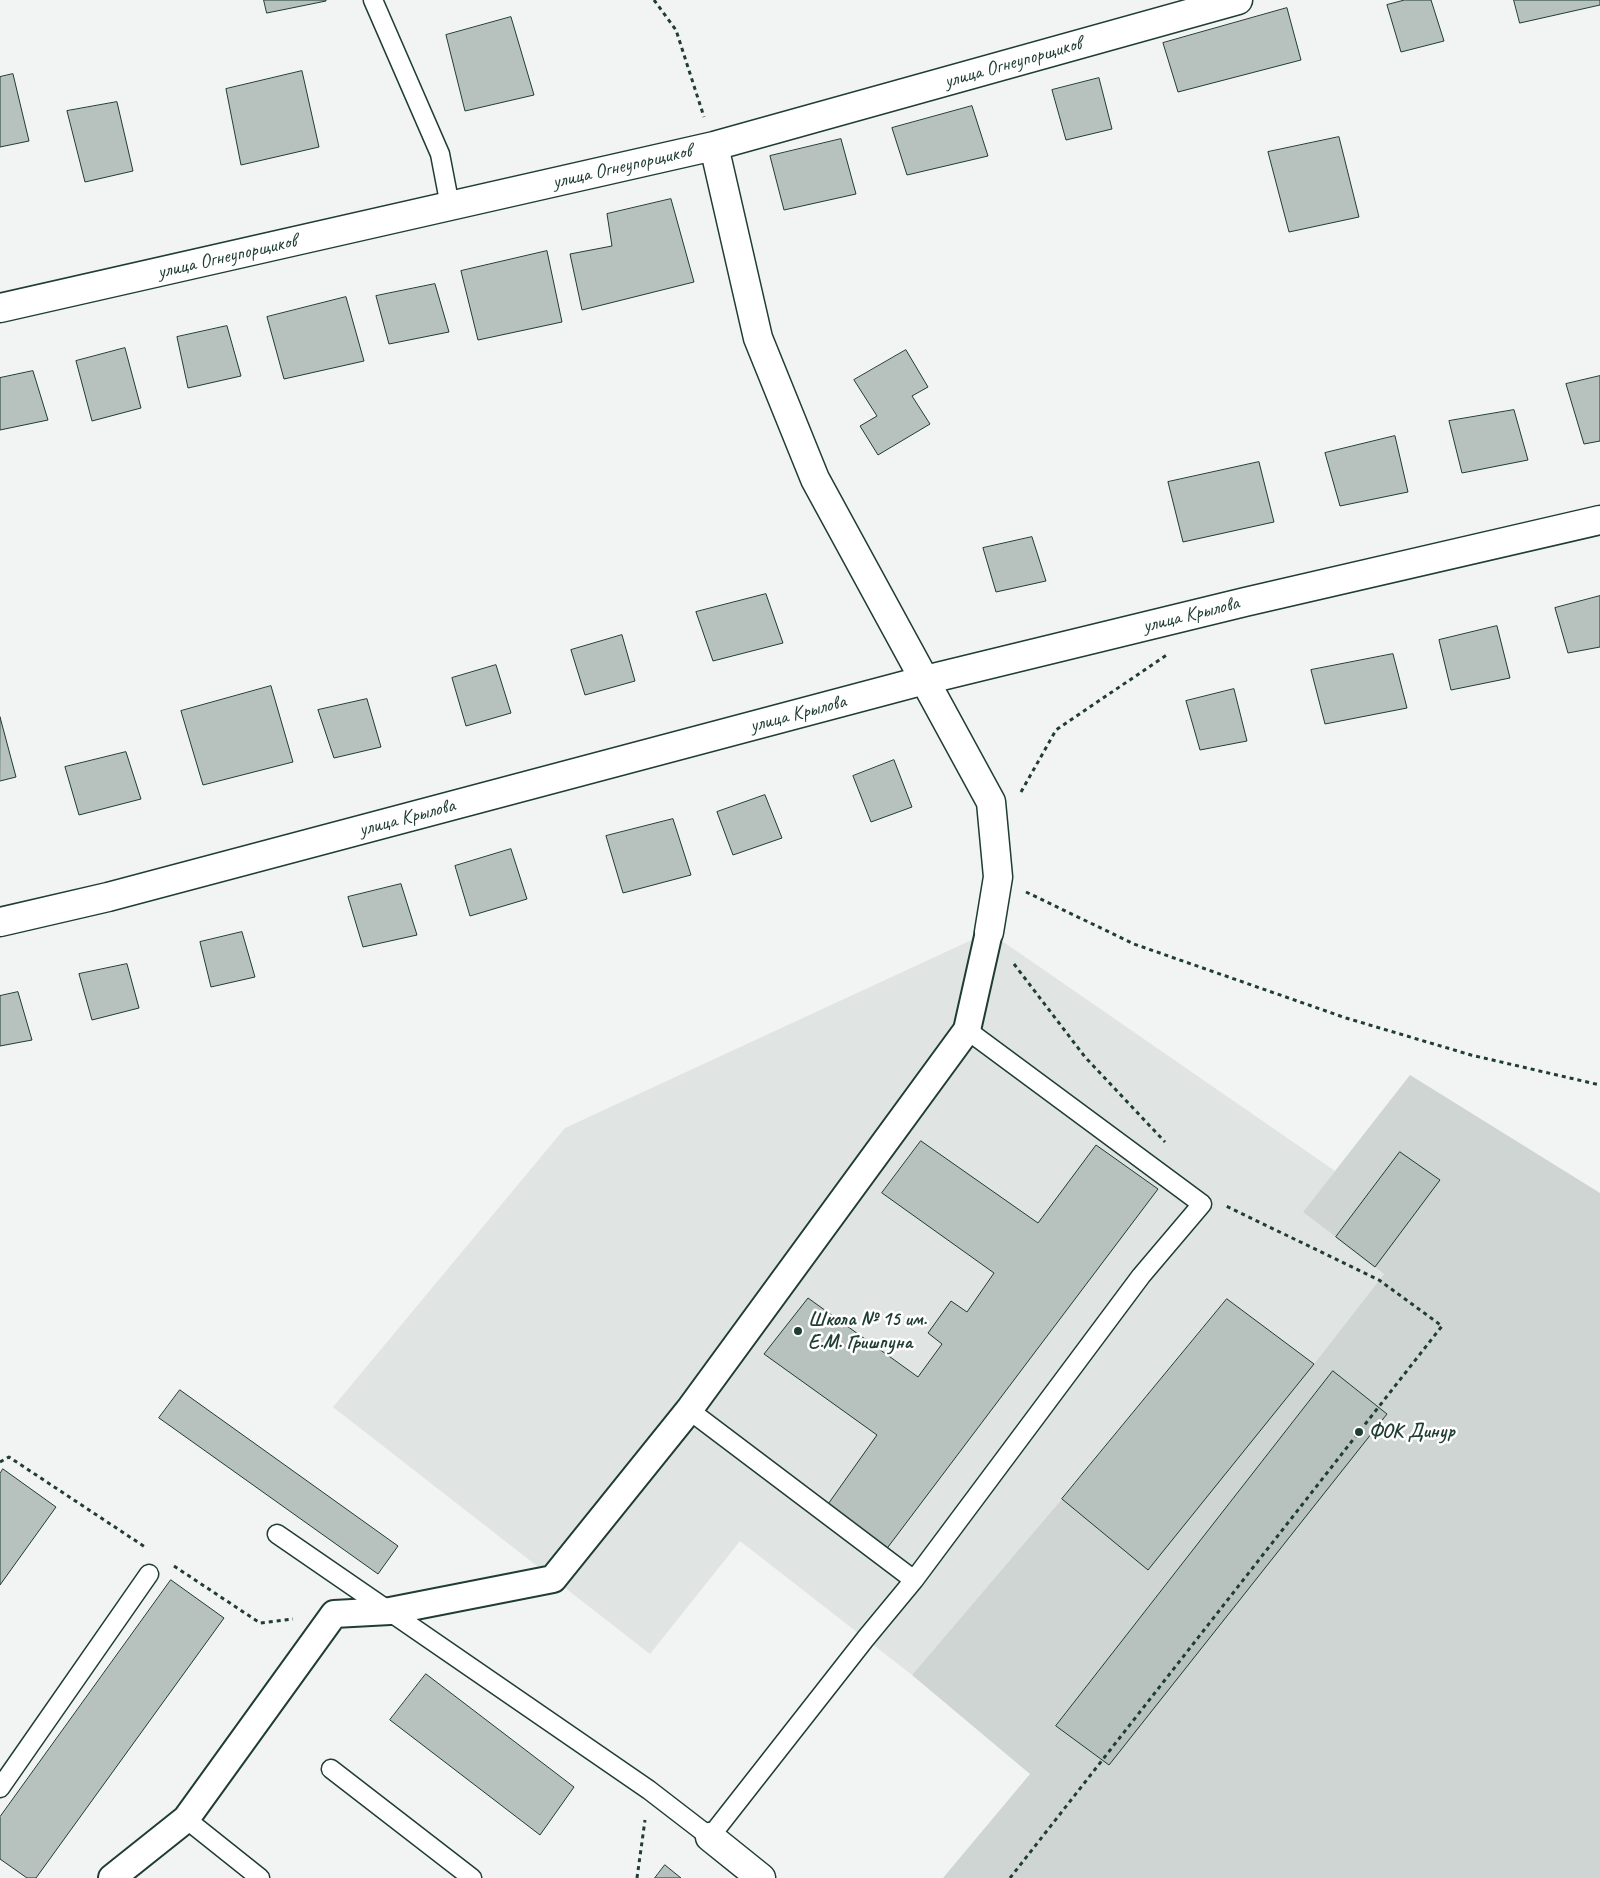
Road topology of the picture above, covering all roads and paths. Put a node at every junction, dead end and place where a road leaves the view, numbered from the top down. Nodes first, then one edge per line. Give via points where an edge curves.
1 (373, 0) edge
2 (654, 0) edge
3 (1224, 2) edge
4 (714, 146) junction
5 (450, 206) junction
6 (0, 308) edge
7 (1600, 520) edge
8 (1171, 652) dead end
9 (925, 680) junction
10 (1018, 797) dead end
11 (998, 877) junction
12 (0, 922) edge
13 (989, 932) junction
14 (966, 1030) junction
15 (1600, 1085) edge
16 (1166, 1143) dead end
17 (1221, 1200) dead end
18 (689, 1410) junction
19 (277, 1534) dead end
20 (149, 1574) dead end
21 (914, 1580) junction
22 (390, 1611) junction
23 (331, 1769) dead end
24 (0, 1788) edge
25 (649, 1790) junction
26 (186, 1820) junction
27 (710, 1838) junction
28 (112, 1878) edge
29 (260, 1878) edge
30 (472, 1878) edge
31 (637, 1878) edge
32 (761, 1878) edge
33 (1010, 1878) edge

1 - 5 lane via 440,154
2 - 4 path via 676,30
3 - 4 street, улица Огнеупорщиков
4 - 5 street, улица Огнеупорщиков
4 - 9 street via 758,338 815,479
5 - 6 street, улица Огнеупорщиков
7 - 9 street, улица Крылова
8 - 10 path via 1056,730
9 - 11 street via 991,802
9 - 12 street, улица Крылова via 108,898
11 - 13 street
11 - 15 path via 1134,944 1336,1014 1471,1055
13 - 14 street
13 - 16 path via 1085,1057
14 - 18 street
14 - 21 lane via 1202,1204 1141,1276
17 - 33 path via 1228,1207 1379,1280 1442,1326
18 - 21 lane
18 - 22 street via 553,1579
19 - 22 lane
20 - 24 lane
21 - 27 lane
22 - 25 lane
22 - 26 street via 334,1614
23 - 30 lane
25 - 27 lane
25 - 31 path
26 - 28 street
26 - 29 lane
27 - 32 street

